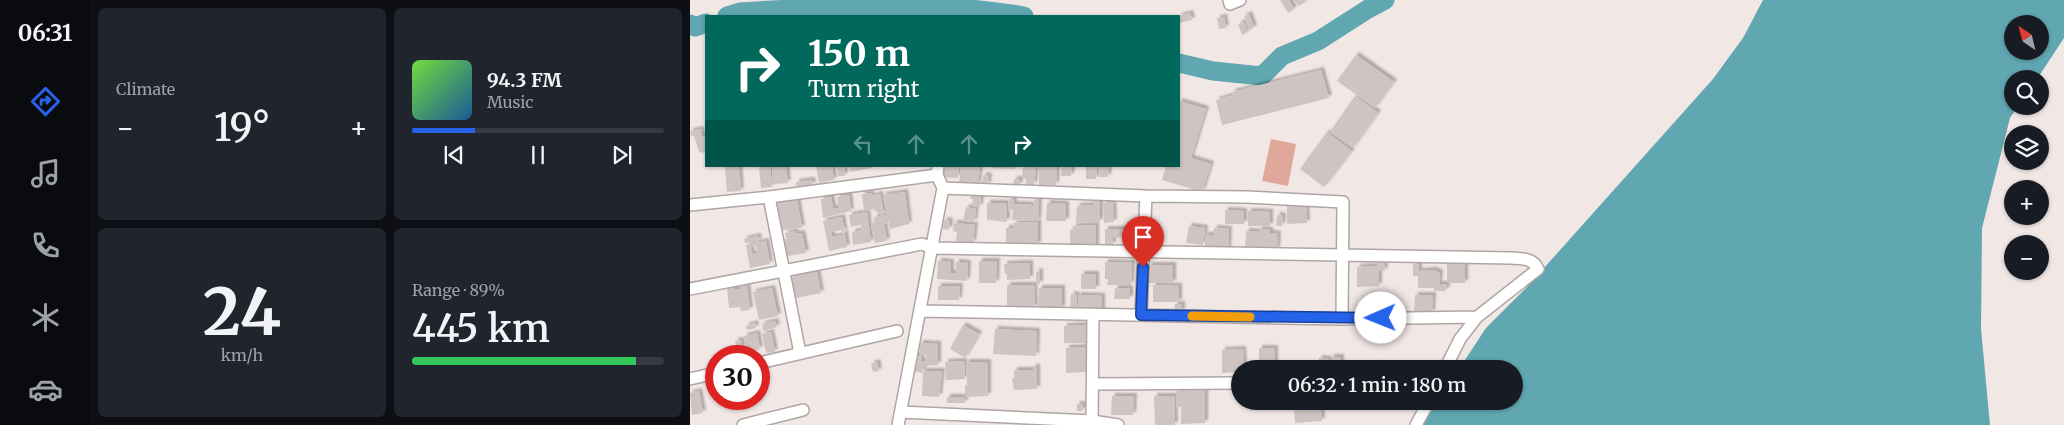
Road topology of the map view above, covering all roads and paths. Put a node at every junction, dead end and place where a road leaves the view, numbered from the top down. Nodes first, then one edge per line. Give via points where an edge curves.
1 (1229, 0) edge
2 (1240, 0) edge
3 (937, 171) edge
4 (943, 188) junction
5 (1146, 196) junction
6 (769, 198) junction
7 (690, 205) edge
8 (932, 248) junction
9 (1144, 252) junction
10 (1343, 255) junction
11 (783, 271) junction
12 (690, 289) edge
13 (920, 311) junction
14 (1093, 314) junction
15 (1141, 315) junction
16 (1477, 317) junction
17 (1342, 319) junction
18 (897, 331) dead end
19 (800, 353) junction
20 (770, 360) edge
21 (1450, 360) edge
22 (705, 376) edge
23 (690, 379) edge
24 (1231, 383) edge
25 (1094, 384) junction
26 (804, 410) dead end
27 (1424, 410) edge
28 (901, 412) junction
29 (1092, 423) edge
30 (743, 425) edge
31 (898, 425) edge
32 (1118, 425) edge
33 (1416, 425) edge

1 - 2 street via 1230,4
3 - 4 street
3 - 6 street
4 - 5 street
4 - 8 street
5 - 9 street
5 - 10 street via 1343,202
6 - 7 street
6 - 11 street
8 - 9 street
8 - 11 street via 922,244
8 - 13 street
9 - 10 street
9 - 15 street
10 - 16 street via 1511,258 1535,262 1538,269
10 - 17 street
11 - 12 street
11 - 19 street
13 - 14 street
13 - 28 street
14 - 15 street
14 - 25 street
15 - 17 street
16 - 17 street
16 - 21 street
18 - 19 street
19 - 20 street
22 - 23 street
24 - 25 street
25 - 29 street
26 - 30 street
27 - 33 street
28 - 29 street
28 - 31 street
29 - 32 street

